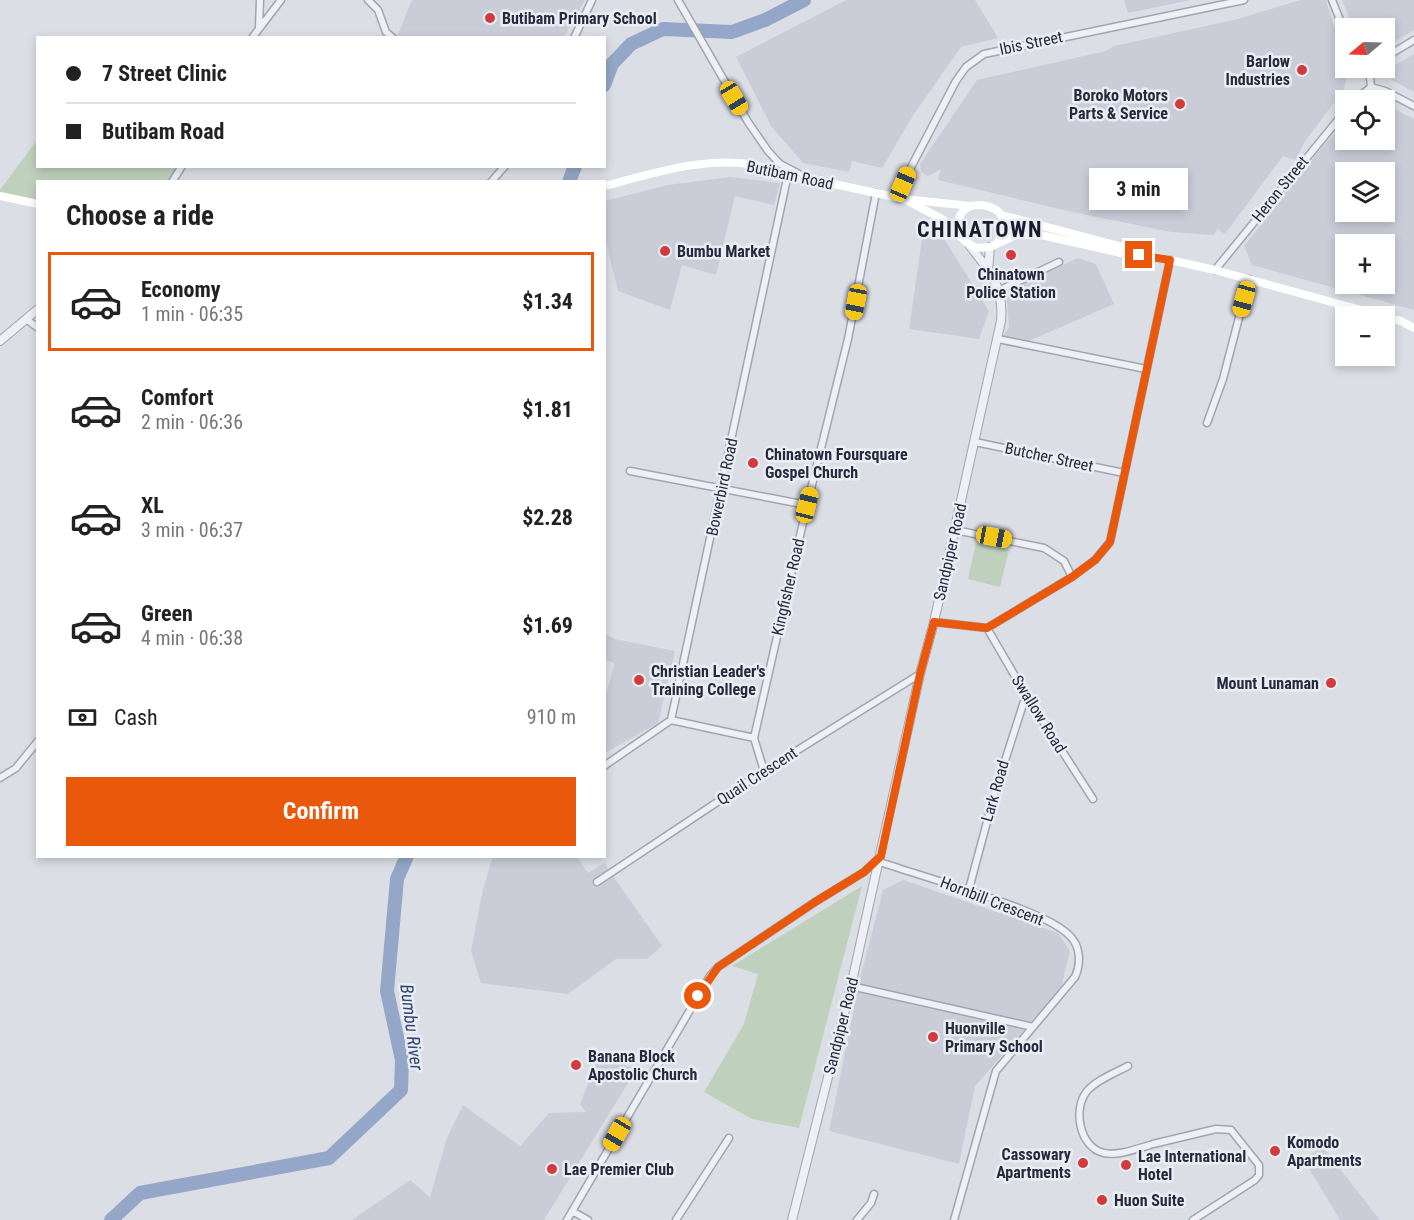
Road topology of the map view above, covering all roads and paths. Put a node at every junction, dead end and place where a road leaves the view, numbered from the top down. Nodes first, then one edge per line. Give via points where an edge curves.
1 (260, 0) edge
2 (281, 0) edge
3 (368, 0) edge
4 (592, 0) edge
5 (678, 0) edge
6 (1244, 0) edge
7 (1332, 0) edge
8 (1339, 18) edge
9 (259, 28) junction
10 (253, 36) edge
11 (391, 36) edge
12 (575, 36) edge
13 (1414, 40) edge
14 (1395, 51) edge
15 (1371, 78) edge
16 (1371, 87) junction
17 (1367, 90) edge
18 (1414, 106) edge
19 (1335, 123) edge
20 (503, 168) edge
21 (788, 174) junction
22 (804, 178) junction
23 (493, 180) edge
24 (606, 186) edge
25 (876, 193) junction
26 (0, 196) edge
27 (901, 198) junction
28 (36, 204) edge
29 (971, 206) junction
30 (1001, 215) junction
31 (962, 238) junction
32 (993, 245) junction
33 (970, 246) junction
34 (1157, 257) junction
35 (1170, 260) junction
36 (1059, 262) dead end
37 (1215, 270) junction
38 (988, 271) junction
39 (1249, 279) junction
40 (1000, 290) junction
41 (1345, 306) edge
42 (36, 311) edge
43 (26, 319) junction
44 (1395, 320) edge
45 (36, 326) edge
46 (1414, 328) edge
47 (998, 339) junction
48 (0, 341) edge
49 (1146, 369) junction
50 (1207, 423) dead end
51 (975, 442) junction
52 (630, 471) dead end
53 (1124, 473) junction
54 (721, 490) junction
55 (807, 505) junction
56 (955, 530) junction
57 (1072, 577) junction
58 (934, 622) junction
59 (987, 628) junction
60 (920, 674) junction
61 (1026, 695) junction
62 (671, 720) junction
63 (754, 738) junction
64 (36, 743) edge
65 (606, 765) edge
66 (764, 771) junction
67 (0, 778) edge
68 (1093, 799) dead end
69 (880, 859) junction
70 (597, 882) dead end
71 (969, 889) junction
72 (851, 986) junction
73 (1032, 1027) junction
74 (1128, 1066) dead end
75 (729, 1138) dead end
76 (874, 1194) dead end
77 (572, 1211) junction
78 (567, 1220) edge
79 (588, 1220) edge
80 (676, 1220) edge
81 (792, 1220) edge
82 (857, 1220) edge
83 (954, 1220) edge
84 (1193, 1220) edge

1 - 9 street
2 - 9 street
3 - 11 street via 378,10
4 - 12 street
5 - 22 street via 768,151 780,164
6 - 27 street, Ibis Street via 984,54 966,67 956,81 909,171
7 - 8 street
9 - 10 street
13 - 14 street
15 - 16 street
16 - 17 street
16 - 18 street
19 - 37 street, Heron Street
20 - 23 street
21 - 22 main road, Butibam Road
21 - 24 main road, Butibam Road via 751,164 713,164 671,169
21 - 54 street, Bowerbird Road
22 - 25 main road, Butibam Road
25 - 27 main road, Butibam Road
25 - 55 street, Kingfisher Road via 848,339
26 - 28 main road
27 - 29 main road, Butibam Road
27 - 31 main road, Butibam Road via 942,219
29 - 30 main road via 989,205
29 - 31 main road via 960,220
30 - 32 main road via 1003,231
30 - 34 main road
31 - 33 main road
32 - 33 main road via 983,249
32 - 34 main road via 1016,235 1041,235
32 - 38 street
33 - 38 street
34 - 35 main road
35 - 37 main road
35 - 49 street
36 - 40 street
37 - 39 main road
38 - 40 street
39 - 41 main road
39 - 50 street via 1223,379
40 - 47 street, Sandpiper Road
42 - 43 street
43 - 45 street
43 - 48 street
44 - 46 main road
47 - 49 street
47 - 51 street, Sandpiper Road
49 - 53 street
51 - 53 street, Butcher Street
51 - 56 street, Sandpiper Road
52 - 54 street
53 - 57 street via 1110,542 1095,560
54 - 55 street
54 - 62 street, Bowerbird Road
55 - 63 street, Kingfisher Road
56 - 57 street via 1044,549 1064,561
56 - 58 street, Sandpiper Road
57 - 59 street
58 - 59 street
58 - 60 street, Sandpiper Road
59 - 61 street, Swallow Road
60 - 66 street, Quail Crescent
60 - 69 street, Sandpiper Road
61 - 68 street, Swallow Road
61 - 71 street, Lark Road
62 - 63 street
62 - 65 street
63 - 66 street, Kingfisher Road
64 - 67 street via 16,768
66 - 70 street, Quail Crescent
69 - 71 street, Hornbill Crescent
69 - 72 street, Sandpiper Road
69 - 77 street via 710,976
71 - 73 street, Hornbill Crescent via 1036,915 1075,942 1079,967 1075,978
72 - 73 street
72 - 81 street, Sandpiper Road
73 - 83 street, Hornbill Crescent via 996,1071
74 - 84 street via 1085,1094 1080,1115 1082,1131 1090,1145 1105,1153 1224,1128 1236,1134 1259,1165 1255,1180
75 - 80 street
76 - 82 street
77 - 78 street
77 - 79 street

